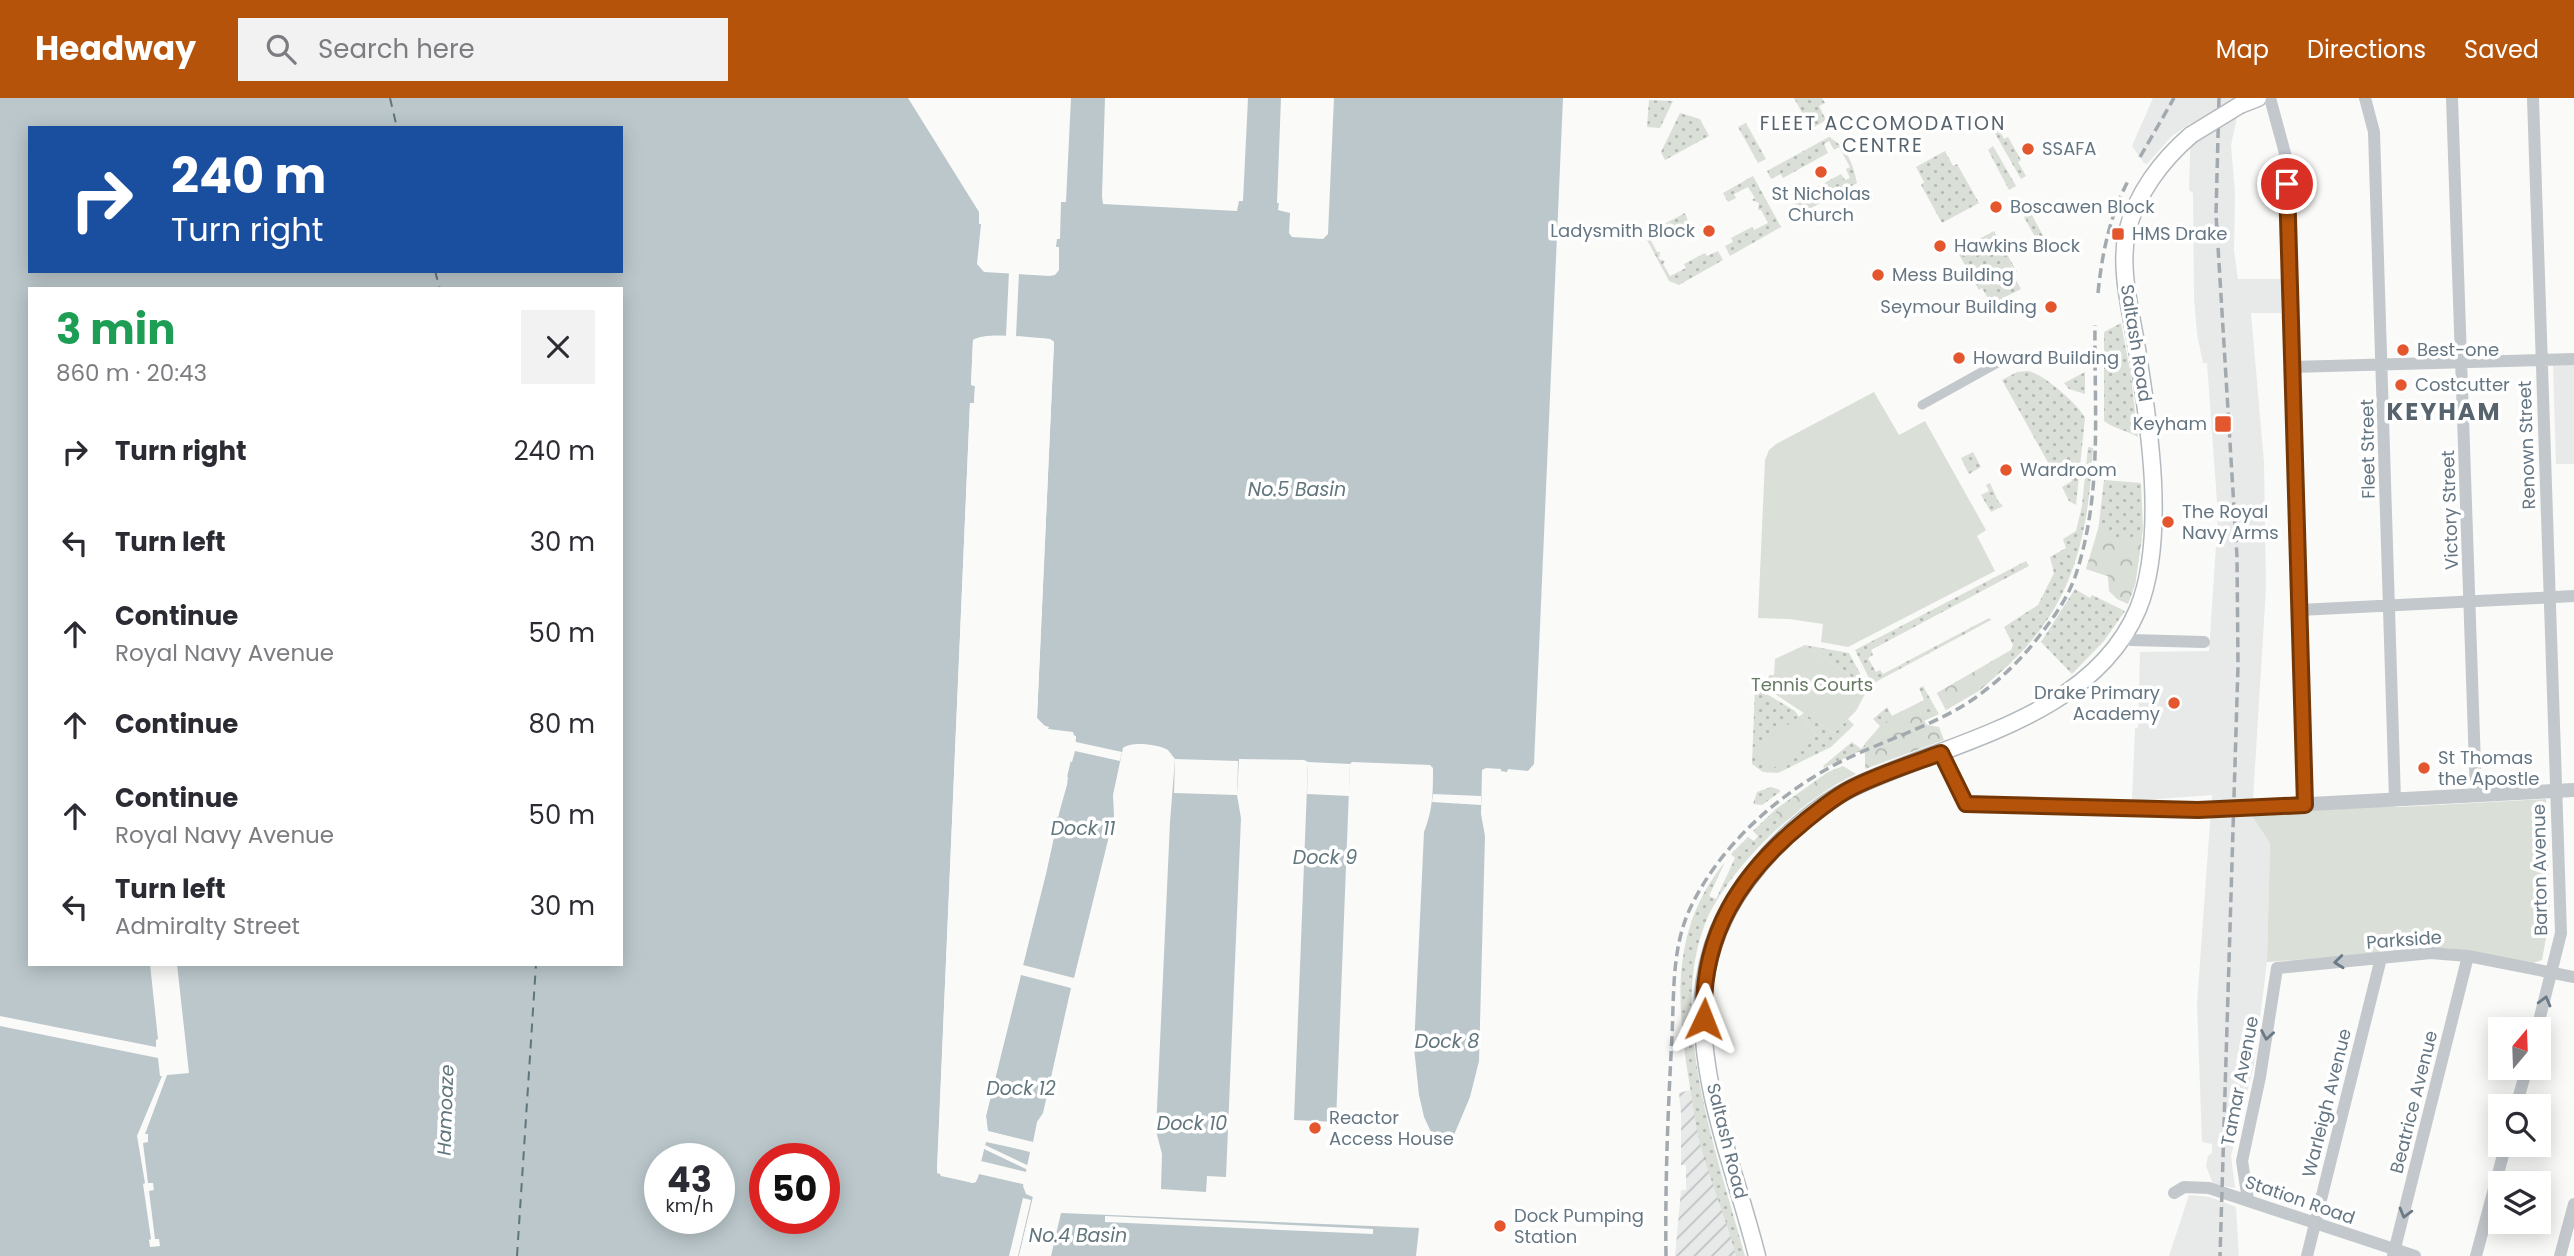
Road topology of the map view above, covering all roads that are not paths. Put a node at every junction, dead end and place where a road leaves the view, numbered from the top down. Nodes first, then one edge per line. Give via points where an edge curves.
1 (2258, 98) edge
2 (2270, 98) edge
3 (2365, 98) edge
4 (2452, 98) edge
5 (2533, 98) edge
6 (2012, 355) dead end
7 (2574, 359) edge
8 (2542, 360) junction
9 (2463, 363) junction
10 (2383, 365) junction
11 (2291, 367) junction
12 (1922, 405) dead end
13 (2574, 596) edge
14 (2549, 597) junction
15 (2470, 601) junction
16 (2389, 606) junction
17 (2300, 610) junction
18 (2122, 638) junction
19 (2204, 642) dead end
20 (1941, 753) junction
21 (2574, 790) edge
22 (2556, 791) junction
23 (2476, 794) junction
24 (2395, 800) junction
25 (2305, 805) junction
26 (2468, 956) junction
27 (2381, 957) junction
28 (2277, 968) joint
29 (2552, 973) junction
30 (2574, 977) edge
31 (2540, 1017) edge
32 (2503, 1157) edge
33 (2174, 1193) dead end
34 (2248, 1200) junction
35 (2574, 1204) edge
36 (2315, 1224) junction
37 (2393, 1253) edge
38 (1757, 1256) edge
39 (2306, 1256) edge
40 (2415, 1256) edge
41 (2476, 1256) edge
42 (2560, 1256) edge

1 - 18 main road, Saltash Road, bridge via 2191,135 2175,149 2147,186 2131,220 2125,245 2127,291 2146,406 2153,528 2144,592
2 - 11 street via 2286,157
3 - 10 street, Fleet Street via 2374,132
4 - 9 street, Victory Street
5 - 8 street, Renown Street
6 - 12 street
7 - 8 street
8 - 9 street
8 - 14 street, Renown Street
9 - 10 street
9 - 15 street, Victory Street
10 - 11 street
10 - 16 street, Fleet Street
11 - 17 street
13 - 14 street
14 - 15 street
14 - 22 street, Renown Street
15 - 16 street
15 - 23 street, Victory Street
16 - 17 street
16 - 24 street, Fleet Street
17 - 25 street
18 - 19 street
18 - 20 main road, Saltash Road via 2065,693 2001,729
20 - 25 street, bridge via 1966,804 2165,810
20 - 38 main road, Saltash Road via 1850,789 1821,808 1760,863 1728,907 1717,931 1707,964 1704,1038 1713,1095
21 - 22 street
22 - 23 street
22 - 29 street, Barton Avenue via 2561,933
23 - 24 street
24 - 25 street
26 - 27 street, Parkside
26 - 29 street, Parkside
26 -> 37 street, Beatrice Avenue
27 -> 28 street, Parkside
27 - 36 street, Warleigh Avenue
28 -> 34 street, Tamar Avenue via 2242,1161
29 - 30 street, Parkside
31 -> 29 street, Barton Avenue
32 - 41 street
33 - 34 street, Station Road via 2184,1187 2209,1188
34 - 36 street, Station Road
35 - 42 street
36 - 37 street, Station Road
36 - 39 street, Warleigh Avenue
37 - 40 street, Station Road

